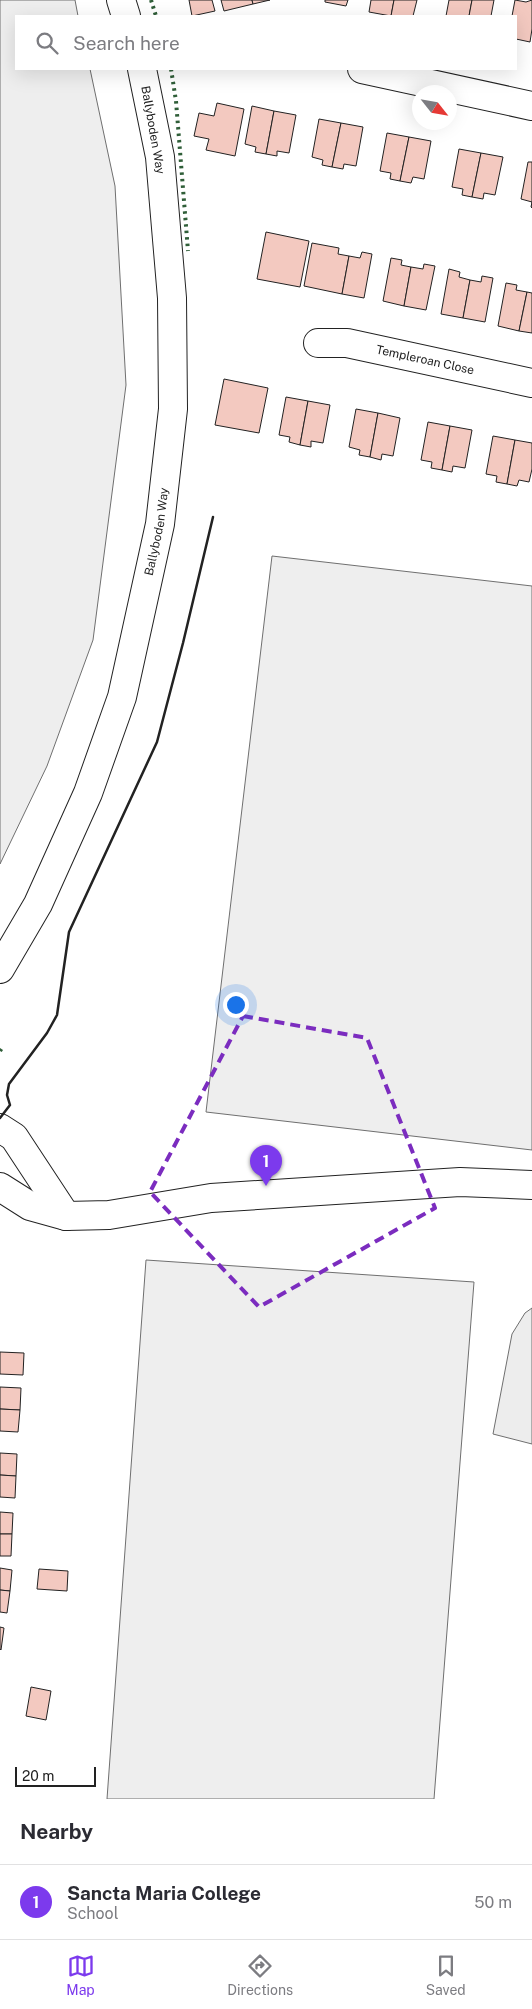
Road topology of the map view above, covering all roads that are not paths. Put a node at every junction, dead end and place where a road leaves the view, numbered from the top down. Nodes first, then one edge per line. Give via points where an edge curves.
1 (121, 0) edge
2 (126, 15) edge
3 (142, 70) edge
4 (367, 70) edge
5 (532, 106) edge
6 (318, 343) dead end
7 (532, 384) edge
8 (0, 969) edge
9 (0, 1128) edge
10 (532, 1185) edge
11 (0, 1187) edge
12 (66, 1216) junction

1 - 2 main road
3 - 8 main road, Ballyboden Way via 160,157 172,298 173,409 160,524 122,697 88,793 38,904
4 - 5 main road
6 - 7 main road, Templeroan Close via 347,343
9 - 12 main road via 14,1137
10 - 12 main road via 460,1182 231,1196 109,1215
11 - 12 main road via 30,1206

